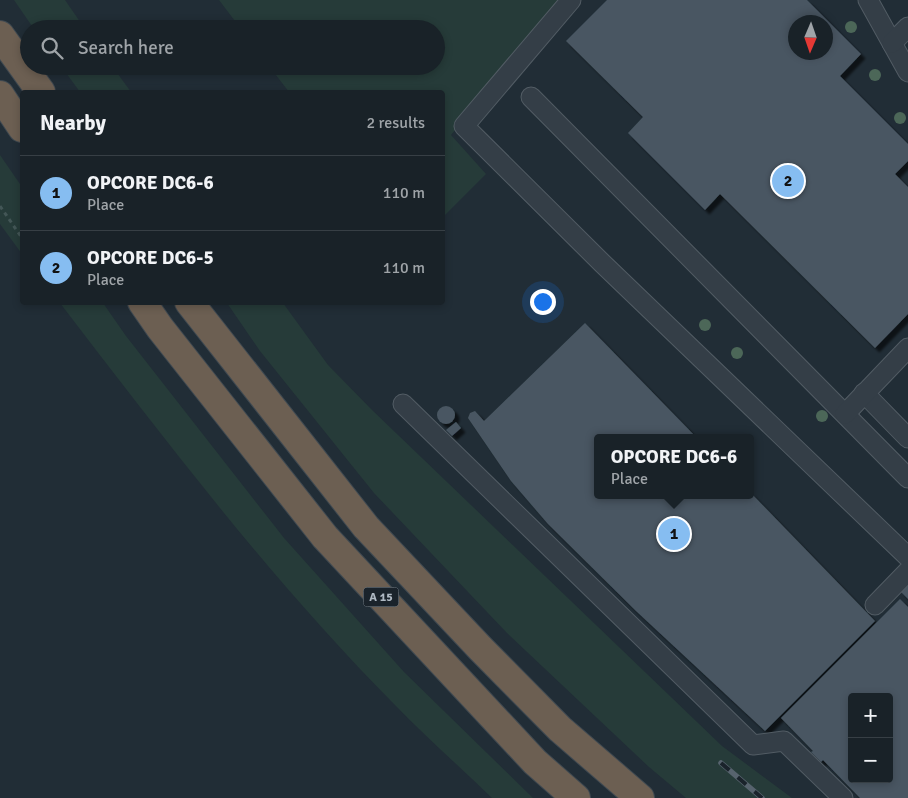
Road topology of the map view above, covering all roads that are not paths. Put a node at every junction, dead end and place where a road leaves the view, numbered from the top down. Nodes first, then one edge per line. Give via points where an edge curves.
1 (571, 0) edge
2 (868, 0) edge
3 (908, 27) edge
4 (0, 34) edge
5 (892, 42) junction
6 (20, 62) edge
7 (908, 72) edge
8 (29, 75) edge
9 (40, 90) edge
10 (0, 95) edge
11 (530, 97) dead end
12 (20, 125) edge
13 (144, 305) edge
14 (191, 305) edge
15 (908, 348) edge
16 (864, 393) junction
17 (403, 404) dead end
18 (845, 414) junction
19 (908, 438) edge
20 (908, 478) edge
21 (908, 557) edge
22 (908, 571) edge
23 (875, 605) dead end
24 (576, 798) edge
25 (640, 798) edge
26 (843, 798) edge

1 - 21 street via 464,126
2 - 5 street
3 - 5 street
4 - 6 highway
5 - 7 street
8 - 9 highway
10 - 12 highway
11 - 18 street
13 - 24 highway, A 15 via 325,537 535,762
14 - 25 highway, A 15 via 366,526 560,728
15 - 16 street
16 - 18 street
16 - 19 street
17 - 26 street via 753,745 784,741
18 - 20 street
22 - 23 street

